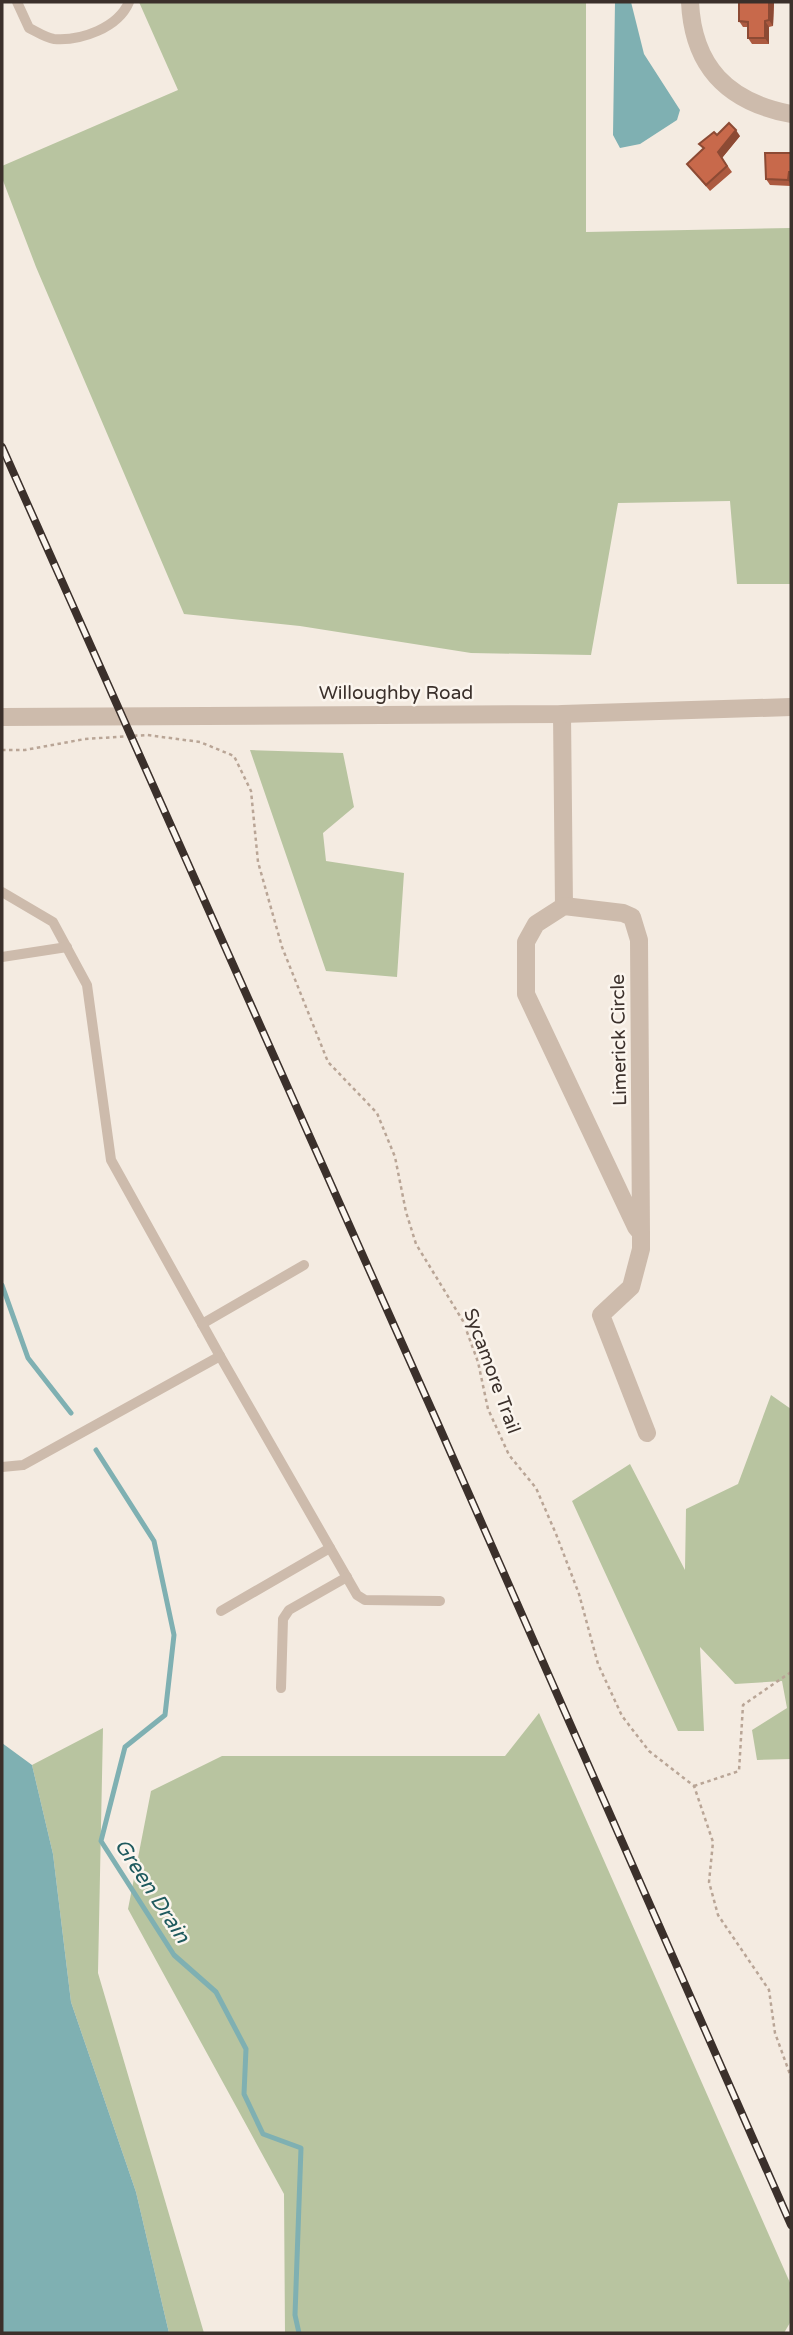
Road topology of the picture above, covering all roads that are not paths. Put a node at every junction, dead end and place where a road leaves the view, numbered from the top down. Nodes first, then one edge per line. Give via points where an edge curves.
1 (17, 2) edge
2 (130, 2) edge
3 (690, 2) edge
4 (791, 114) edge
5 (791, 707) edge
6 (562, 713) junction
7 (2, 717) edge
8 (2, 892) edge
9 (564, 906) junction
10 (67, 947) junction
11 (2, 957) edge
12 (641, 1233) junction
13 (304, 1265) dead end
14 (202, 1324) junction
15 (220, 1356) junction
16 (647, 1433) dead end
17 (2, 1467) edge
18 (330, 1548) junction
19 (347, 1577) junction
20 (440, 1601) dead end
21 (221, 1611) dead end
22 (281, 1688) dead end

1 - 2 lane via 29,28 52,39 83,37 108,25
3 - 4 street via 695,38 704,60 724,85 766,109
5 - 6 street, Willoughby Road
6 - 7 street, Willoughby Road
6 - 9 street
8 - 10 lane via 53,922
9 - 12 street, Limerick Circle via 542,918 526,942 526,994
9 - 12 street, Limerick Circle via 623,912 637,928
10 - 11 lane
10 - 14 lane via 88,985 111,1160
12 - 16 street, Limerick Circle via 631,1287 601,1315
13 - 14 lane
14 - 15 lane
15 - 17 lane via 23,1465
15 - 18 lane
18 - 19 lane
18 - 21 lane
19 - 20 lane via 365,1600
19 - 22 lane via 289,1610 283,1619

